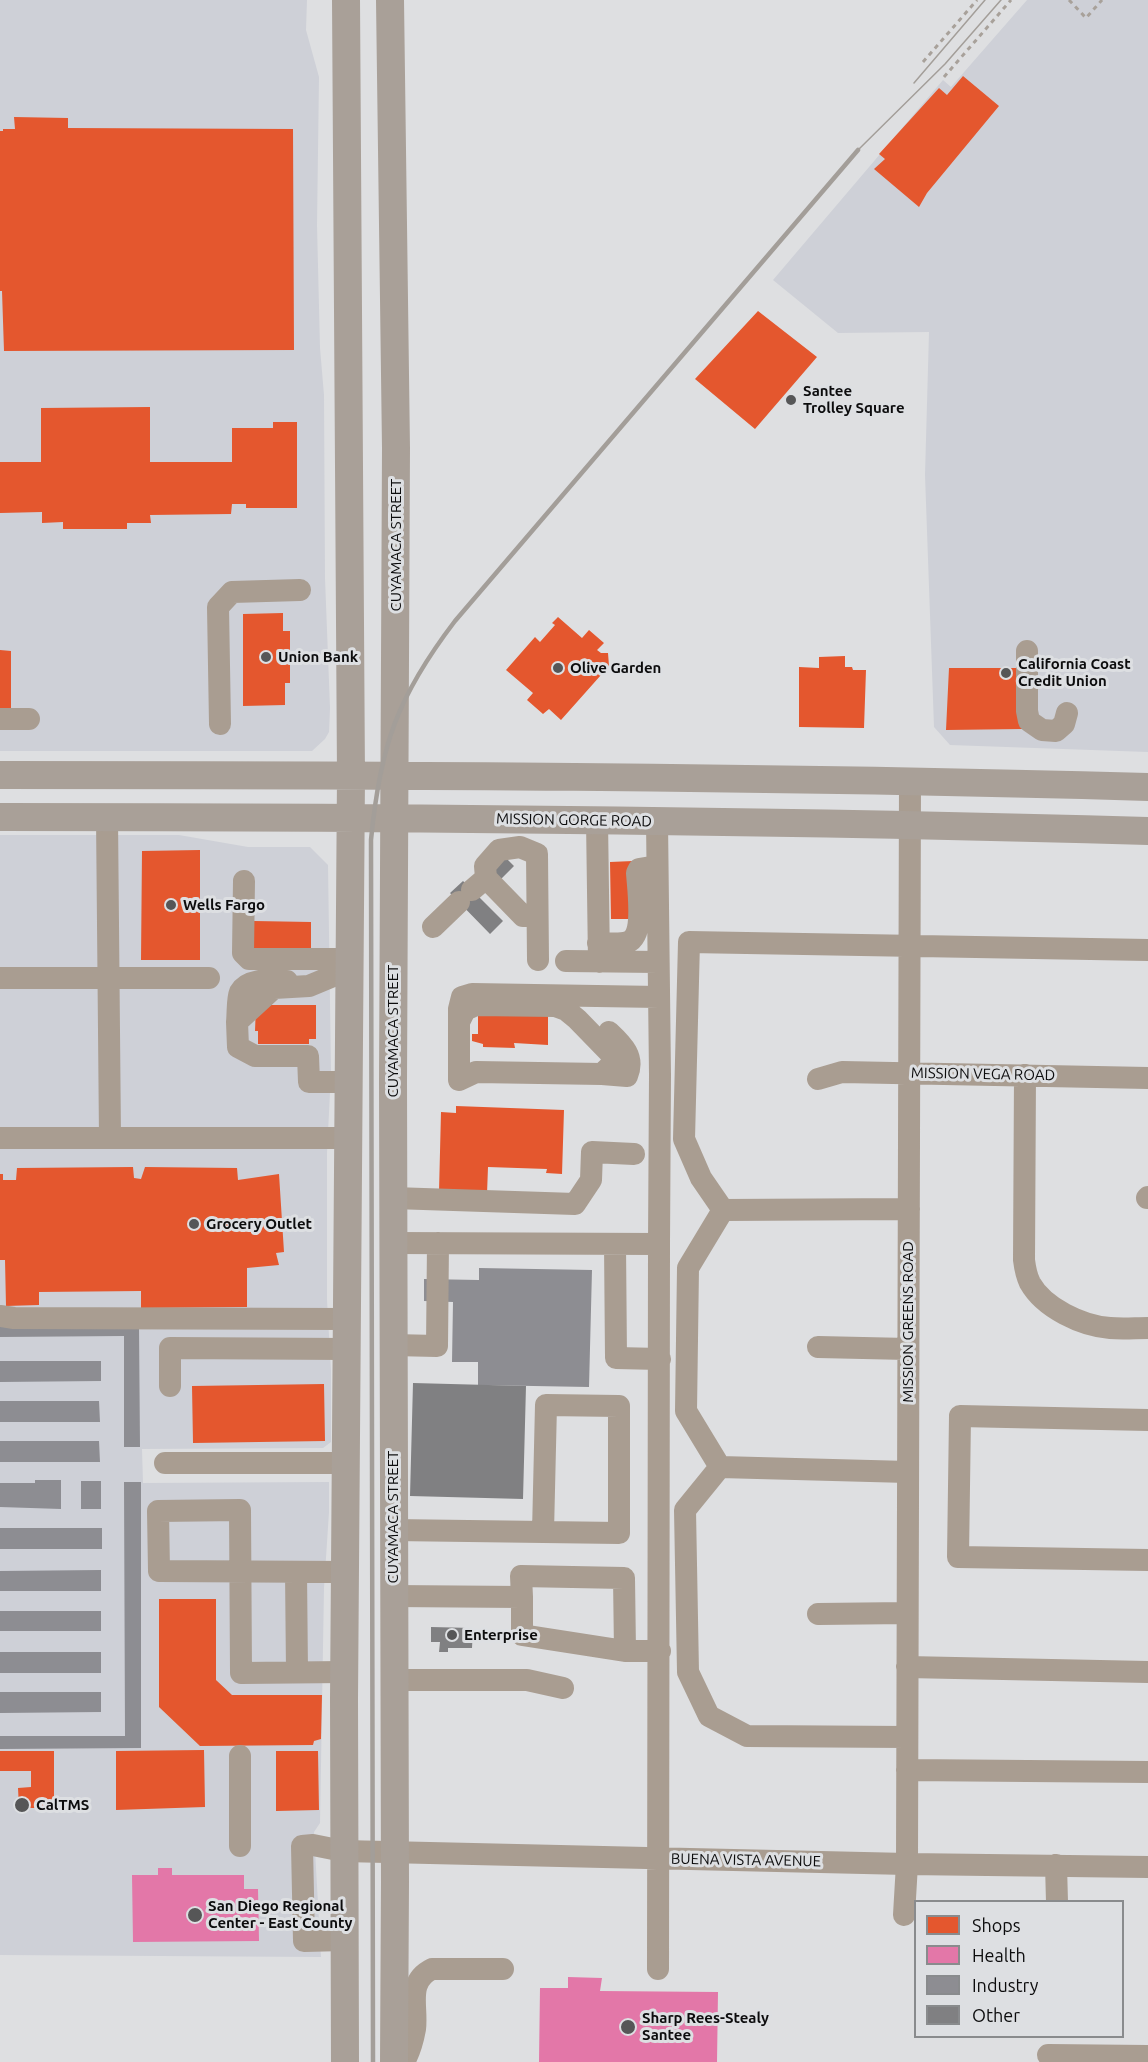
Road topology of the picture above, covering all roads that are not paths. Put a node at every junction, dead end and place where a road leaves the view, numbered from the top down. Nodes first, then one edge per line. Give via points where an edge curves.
1 (346, 0) edge
2 (390, 0) edge
3 (300, 590) dead end
4 (1027, 651) dead end
5 (1067, 713) dead end
6 (0, 719) edge
7 (29, 719) dead end
8 (220, 724) dead end
9 (0, 775) edge
10 (351, 776) junction
11 (395, 776) junction
12 (910, 780) junction
13 (1148, 787) edge
14 (0, 817) edge
15 (107, 817) junction
16 (350, 817) junction
17 (395, 817) junction
18 (597, 820) junction
19 (657, 821) junction
20 (910, 824) junction
21 (1148, 831) edge
22 (657, 866) junction
23 (244, 880) dead end
24 (472, 890) junction
25 (537, 915) junction
26 (433, 927) dead end
27 (910, 945) junction
28 (1148, 950) edge
29 (599, 952) junction
30 (537, 960) dead end
31 (566, 961) dead end
32 (658, 962) junction
33 (334, 972) junction
34 (0, 978) edge
35 (108, 978) junction
36 (209, 978) dead end
37 (659, 997) junction
38 (459, 1022) junction
39 (909, 1072) junction
40 (1025, 1075) junction
41 (1148, 1078) edge
42 (818, 1079) dead end
43 (348, 1082) junction
44 (0, 1138) edge
45 (110, 1138) junction
46 (348, 1138) junction
47 (634, 1154) dead end
48 (393, 1198) junction
49 (909, 1209) junction
50 (723, 1210) junction
51 (393, 1243) junction
52 (438, 1243) junction
53 (615, 1244) junction
54 (660, 1244) junction
55 (0, 1316) edge
56 (346, 1319) junction
57 (1148, 1328) edge
58 (393, 1345) junction
59 (818, 1347) dead end
60 (346, 1349) junction
61 (908, 1349) junction
62 (660, 1359) junction
63 (170, 1386) dead end
64 (1148, 1420) edge
65 (165, 1463) dead end
66 (345, 1463) junction
67 (720, 1467) junction
68 (908, 1472) junction
69 (393, 1530) junction
70 (543, 1532) junction
71 (1148, 1560) edge
72 (241, 1571) junction
73 (296, 1572) junction
74 (345, 1572) junction
75 (393, 1596) junction
76 (522, 1597) junction
77 (907, 1612) junction
78 (818, 1614) dead end
79 (625, 1651) junction
80 (660, 1651) junction
81 (907, 1667) junction
82 (297, 1672) junction
83 (344, 1672) junction
84 (1148, 1672) edge
85 (394, 1680) junction
86 (563, 1688) dead end
87 (907, 1737) junction
88 (240, 1756) dead end
89 (907, 1770) junction
90 (1148, 1772) edge
91 (240, 1846) dead end
92 (343, 1851) junction
93 (394, 1852) junction
94 (659, 1858) junction
95 (907, 1864) junction
96 (1056, 1865) junction
97 (1148, 1867) edge
98 (1057, 1900) edge
99 (904, 1915) dead end
100 (344, 1940) junction
101 (503, 1969) dead end
102 (658, 1969) dead end
103 (1048, 2051) edge
104 (1148, 2056) edge
105 (345, 2062) edge
106 (394, 2062) edge
107 (404, 2062) edge

1 - 10 main road
2 - 11 main road, CUYAMACA STREET via 396,448
3 - 8 street via 232,592 218,607
4 - 5 street via 1029,721 1042,730 1056,731 1064,724
6 - 7 street
9 - 10 main road
10 - 11 main road
10 - 16 main road
11 - 12 main road
11 - 17 main road, CUYAMACA STREET
12 - 13 main road
12 - 20 street, MISSION GREENS ROAD
14 - 15 main road, MISSION GORGE ROAD
15 - 16 main road, MISSION GORGE ROAD
15 - 35 street
16 - 17 main road, MISSION GORGE ROAD
16 - 33 main road
17 - 18 main road, MISSION GORGE ROAD
17 - 48 main road, CUYAMACA STREET
18 - 19 main road, MISSION GORGE ROAD
18 - 29 street
19 - 20 main road, MISSION GORGE ROAD
19 - 22 street
20 - 21 main road, MISSION GORGE ROAD
20 - 27 street, MISSION GREENS ROAD
22 - 29 street via 639,869 639,926 633,939
22 - 32 street
23 - 33 street via 243,953 249,959
24 - 25 street via 523,916
24 - 25 street via 499,850 520,847 537,854
24 - 26 street
25 - 30 street
27 - 28 street
27 - 39 street, MISSION GREENS ROAD
27 - 50 street via 689,942 684,1139 701,1178
29 - 31 street
29 - 32 street
32 - 37 street
33 - 43 main road
33 - 43 street via 309,986 274,988 237,1022 238,1047 255,1056 308,1056 309,1083
34 - 35 street
35 - 36 street
35 - 45 street
37 - 38 street via 472,994 462,997
37 - 54 street
38 - 38 street via 459,1080 476,1072 602,1074 611,1065 613,1056 578,1019 555,1006 476,1005 465,1010
39 - 40 street, MISSION VEGA ROAD
39 - 42 street, MISSION VEGA ROAD via 842,1072
39 - 49 street, MISSION GREENS ROAD
40 - 41 street, MISSION VEGA ROAD
40 - 57 street via 1026,1275 1038,1294 1080,1320 1109,1328
43 - 46 main road
44 - 45 street
45 - 46 street
46 - 56 main road
47 - 48 street via 592,1152 591,1180 575,1204
48 - 51 main road, CUYAMACA STREET
49 - 50 street
49 - 61 street, MISSION GREENS ROAD
50 - 67 street via 688,1268 686,1411
51 - 52 street
51 - 58 main road, CUYAMACA STREET
52 - 53 street
52 - 58 street via 437,1346
53 - 54 street
53 - 62 street via 616,1358
54 - 62 street
55 - 56 street
56 - 60 main road
58 - 69 main road, CUYAMACA STREET
59 - 61 street
60 - 63 street via 170,1348
60 - 66 main road
61 - 68 street, MISSION GREENS ROAD
62 - 80 street
64 - 71 street via 960,1416 958,1557
65 - 66 street
66 - 74 main road
67 - 68 street
67 - 87 street via 685,1510 688,1672 710,1716 747,1736
68 - 77 street, MISSION GREENS ROAD
69 - 70 street
69 - 75 main road, CUYAMACA STREET
70 - 70 street via 619,1533 619,1406 546,1404
72 - 72 street via 159,1571 158,1511 240,1510
72 - 73 street
72 - 82 street via 241,1673
73 - 74 street
73 - 82 street
74 - 83 main road
75 - 76 street
75 - 85 main road, CUYAMACA STREET
76 - 79 street via 522,1635
76 - 79 street via 521,1576 624,1578
77 - 78 street
77 - 81 street, MISSION GREENS ROAD
79 - 80 street
80 - 94 street
81 - 84 street
81 - 87 street, MISSION GREENS ROAD
82 - 83 street
83 - 92 main road
85 - 86 street via 527,1680
85 - 93 main road, CUYAMACA STREET
87 - 89 street, MISSION GREENS ROAD
88 - 91 street
89 - 90 street
89 - 95 street, MISSION GREENS ROAD
92 - 93 street, BUENA VISTA AVENUE
92 - 100 main road
92 - 100 street, BUENA VISTA AVENUE via 302,1846 304,1941
93 - 94 street, BUENA VISTA AVENUE
93 - 106 main road, CUYAMACA STREET
94 - 95 street, BUENA VISTA AVENUE
94 - 102 street
95 - 96 street, BUENA VISTA AVENUE
95 - 99 street, MISSION GREENS ROAD
96 - 97 street, BUENA VISTA AVENUE
96 - 98 street
100 - 105 main road
101 - 107 street via 432,1969 423,1974 415,1987 415,2030
103 - 104 street

